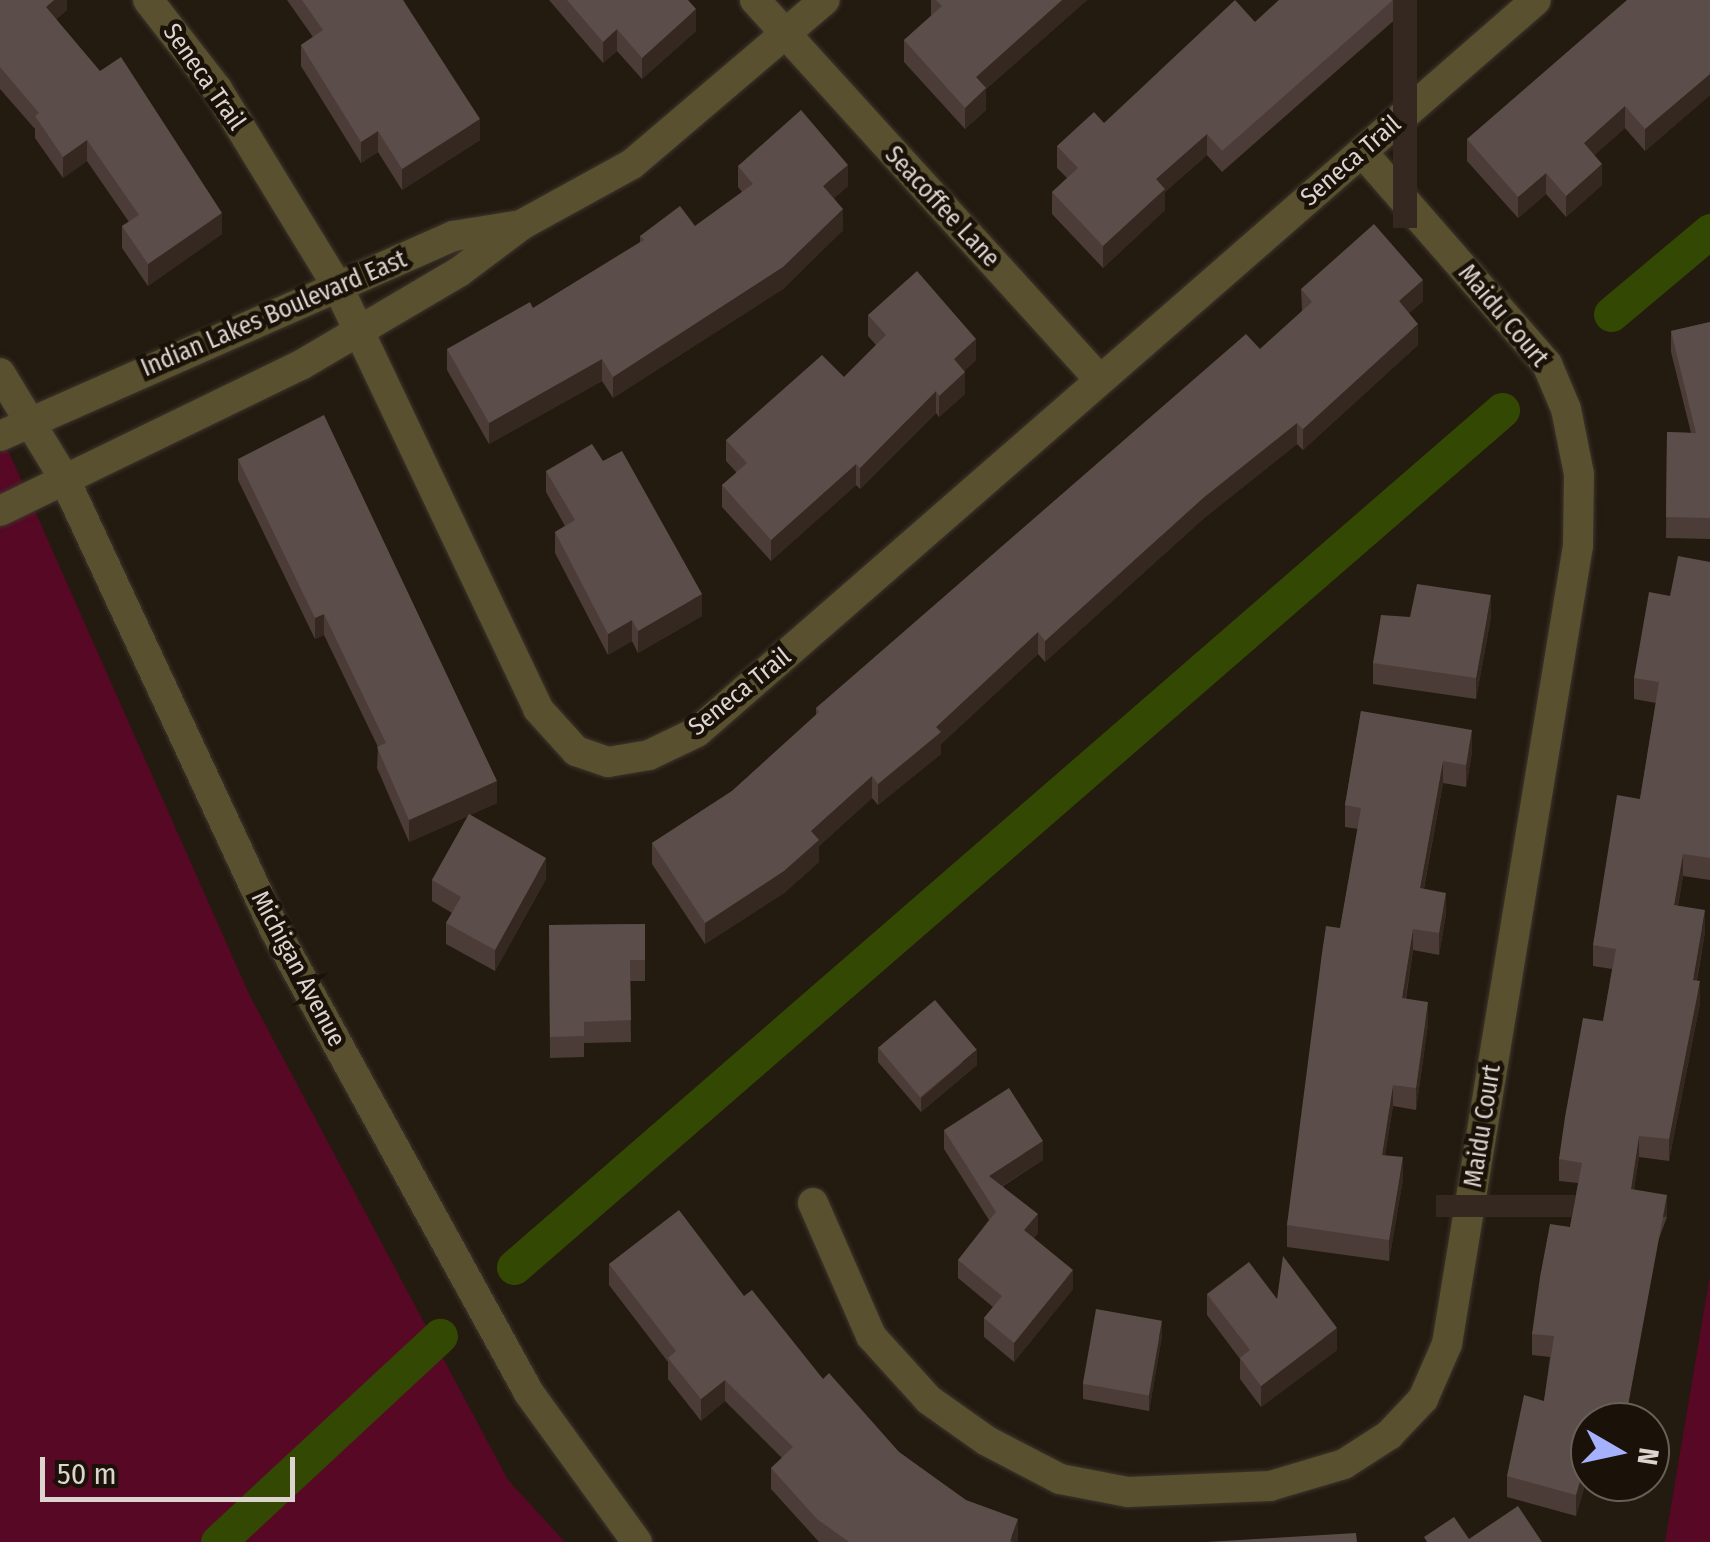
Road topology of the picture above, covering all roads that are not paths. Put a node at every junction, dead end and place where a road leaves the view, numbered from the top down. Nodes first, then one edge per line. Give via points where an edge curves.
1 (148, 0) edge
2 (755, 0) edge
3 (825, 0) edge
4 (1536, 0) edge
5 (784, 35) junction
6 (1362, 152) junction
7 (523, 224) junction
8 (338, 287) junction
9 (360, 330) junction
10 (0, 373) edge
11 (1100, 380) junction
12 (29, 420) junction
13 (0, 436) edge
14 (65, 480) junction
15 (0, 510) edge
16 (813, 1203) dead end
17 (637, 1542) edge

1 - 8 street, Seneca Trail via 217,89
2 - 5 street, Seacoffee Lane
3 - 5 street, Indian Lakes Boulevard East
4 - 6 street, Seneca Trail
5 - 7 street, Indian Lakes Boulevard East via 632,164
5 - 11 street, Seacoffee Lane
6 - 11 street, Seneca Trail
6 - 16 street, Maidu Court via 1547,364 1566,408 1579,474 1578,546 1450,1324 1423,1399 1389,1435 1344,1464 1270,1486 1128,1492 1060,1478 986,1441 928,1400 871,1336
7 - 8 street, Indian Lakes Boulevard East via 454,236
7 - 9 street, Indian Lakes Boulevard East
8 - 9 street, Seneca Trail
8 - 12 street, Indian Lakes Boulevard East
9 - 11 street, Seneca Trail via 538,709 576,751 608,762 649,755 698,732
9 - 14 street, Indian Lakes Boulevard East
10 - 12 street, Michigan Avenue
12 - 13 street, Indian Lakes Boulevard East
12 - 14 street, Michigan Avenue
14 - 15 street, Indian Lakes Boulevard East
14 - 17 street, Michigan Avenue via 276,932 529,1394

